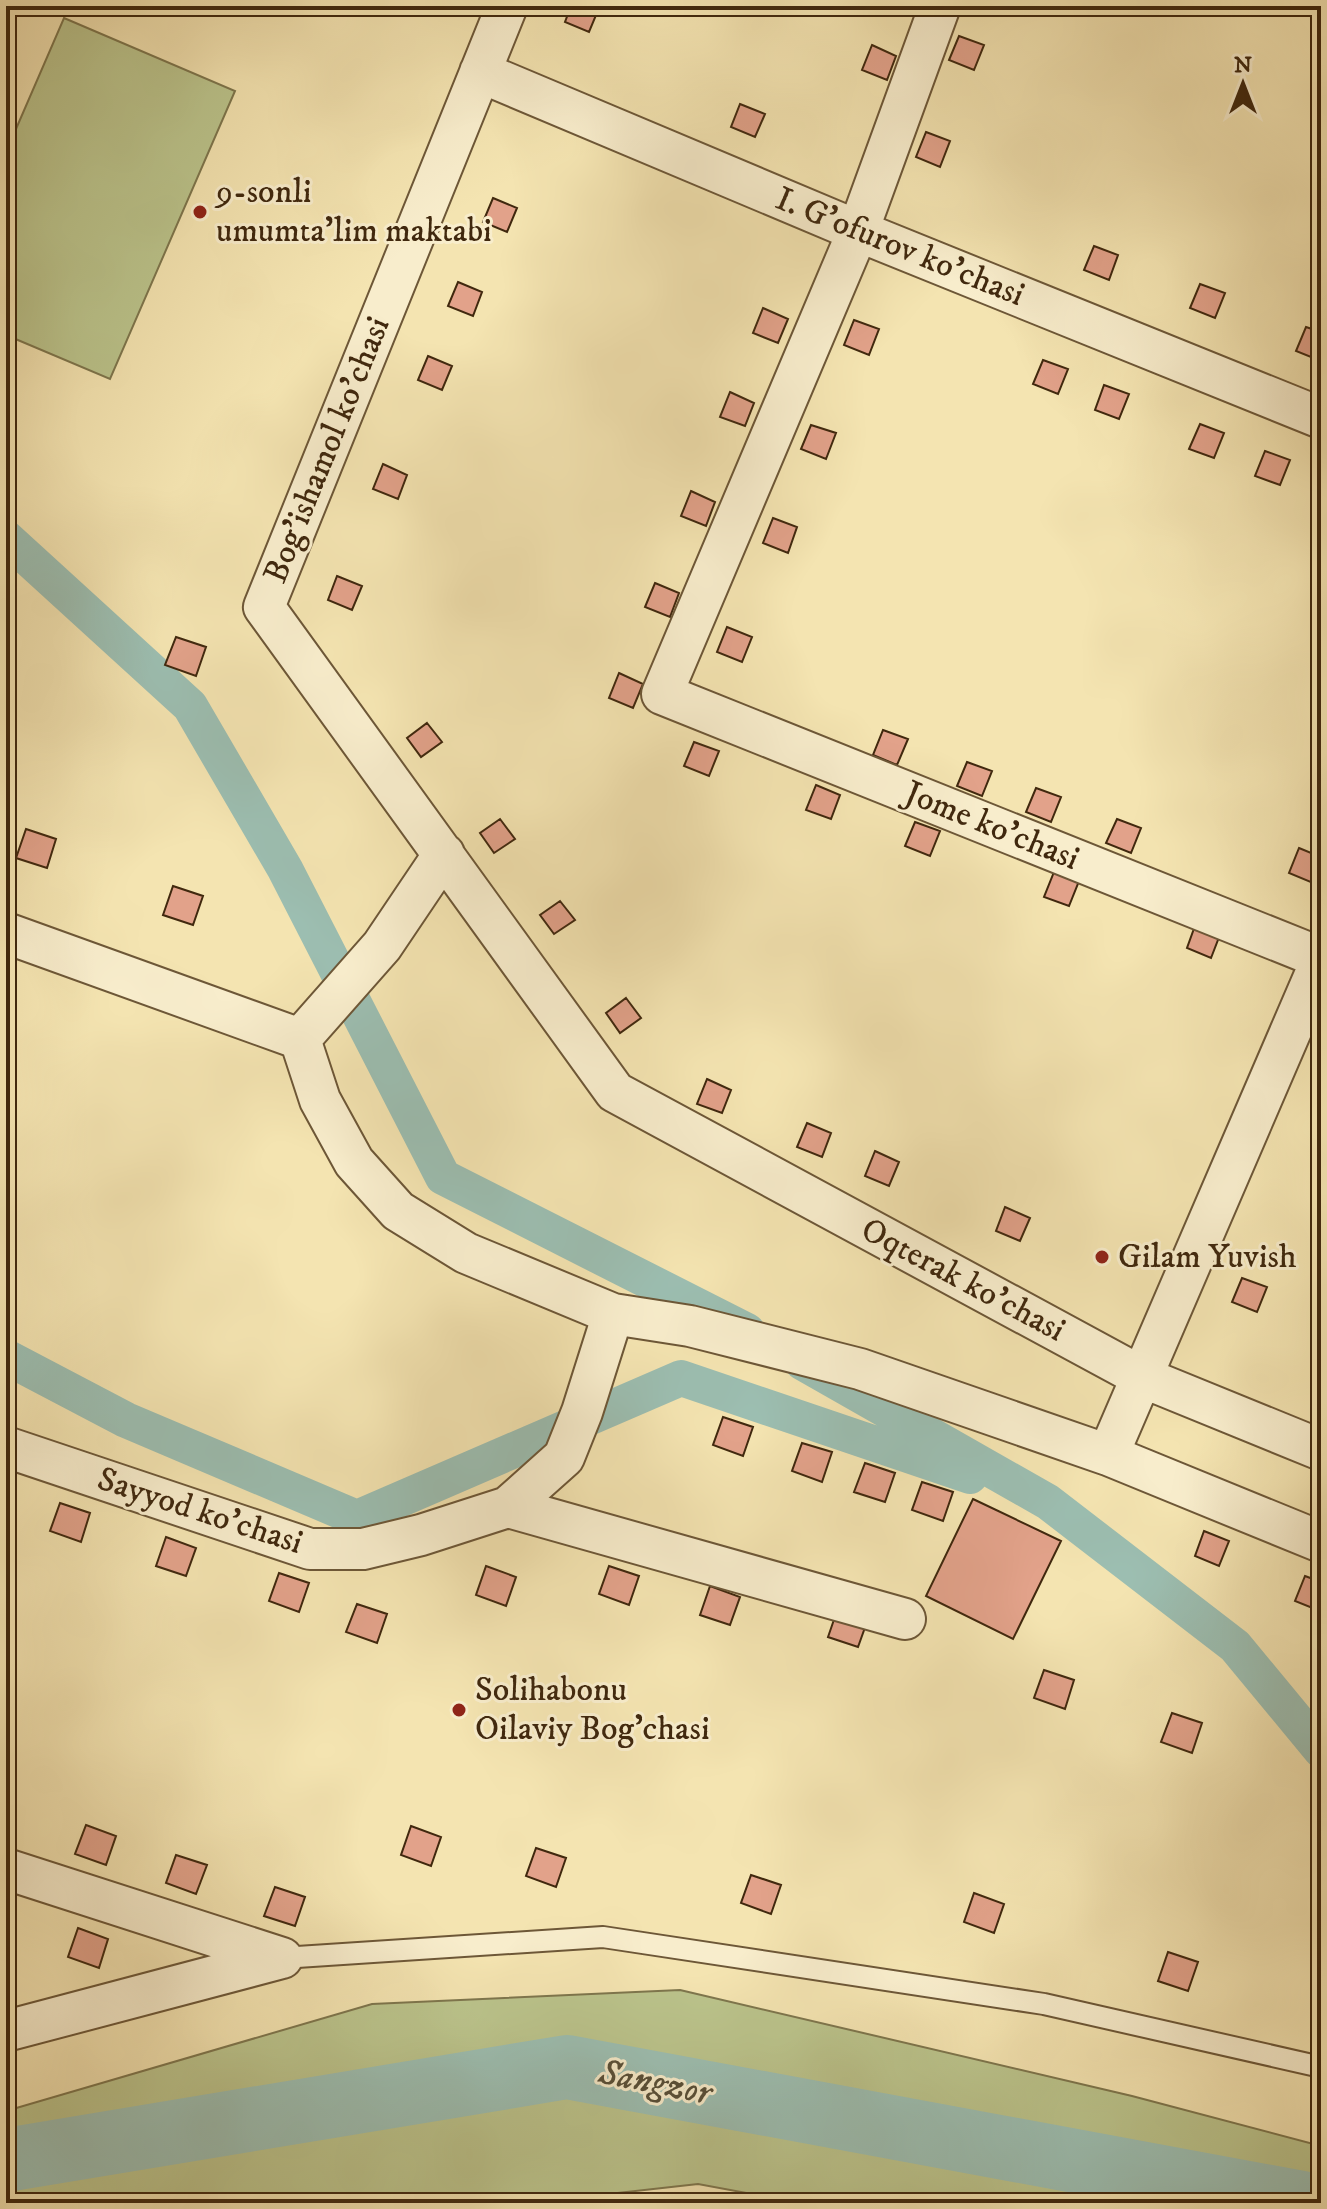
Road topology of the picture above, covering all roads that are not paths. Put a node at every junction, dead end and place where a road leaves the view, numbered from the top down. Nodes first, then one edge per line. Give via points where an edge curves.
1 (507, 6) edge
2 (940, 6) edge
3 (480, 72) junction
4 (858, 231) junction
5 (1321, 418) edge
6 (444, 854) junction
7 (6, 933) edge
8 (1321, 959) edge
9 (300, 1039) junction
10 (615, 1092) joint
11 (613, 1314) junction
12 (1142, 1377) junction
13 (6, 1447) edge
14 (1321, 1450) edge
15 (1108, 1455) junction
16 (508, 1507) junction
17 (1321, 1542) edge
18 (905, 1619) dead end
19 (6, 1869) edge
20 (282, 1958) junction
21 (6, 2031) edge
22 (1321, 2067) edge

1 - 3 street, Bog'ishamol ko'chasi
2 - 4 street
3 - 4 street, I. G'ofurov ko'chasi
3 - 6 street, Bog'ishamol ko'chasi via 264,607
4 - 5 street, I. G'ofurov ko'chasi
4 - 8 street, Jome ko'chasi via 662,694
6 - 9 street via 382,946
6 - 10 street, Bog'ishamol ko'chasi
7 - 9 street
8 - 12 street
9 - 11 street via 320,1100 354,1162 398,1211 466,1253
10 - 12 street, Oqterak ko'chasi
11 - 15 street via 690,1326 860,1369
11 - 16 street, Sayyod ko'chasi via 564,1457
12 - 14 street, Oqterak ko'chasi
12 - 15 street
13 - 16 street, Sayyod ko'chasi via 310,1549 363,1549
15 - 17 street
16 - 18 street
19 - 20 street
20 - 21 street
20 - 22 lane via 603,1937 1044,2004

